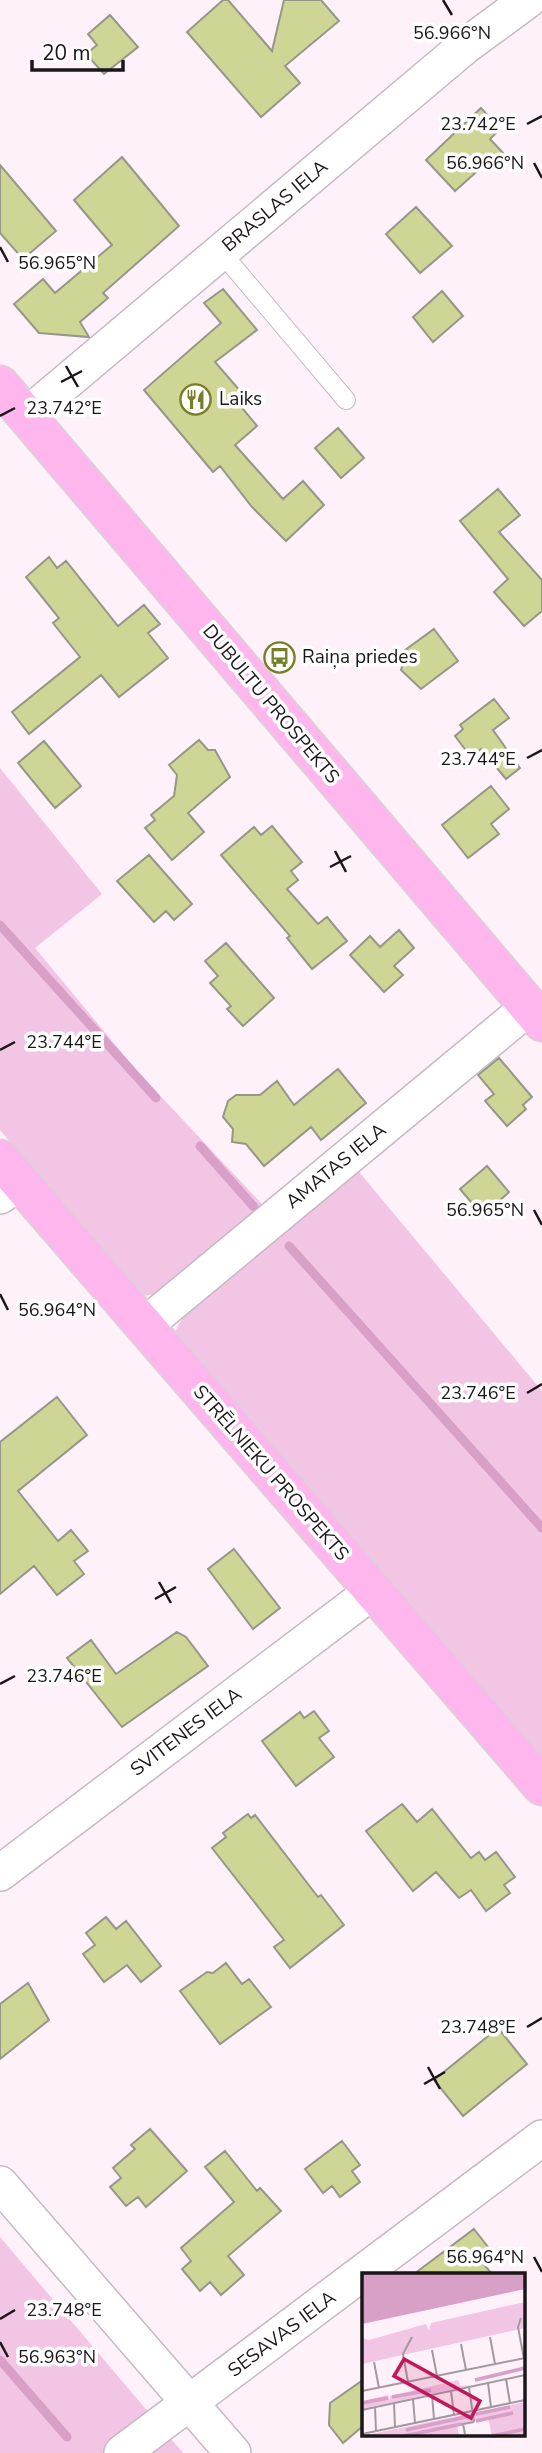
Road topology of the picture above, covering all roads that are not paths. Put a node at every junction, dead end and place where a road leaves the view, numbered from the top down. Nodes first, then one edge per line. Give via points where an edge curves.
1 (528, 0) edge
2 (221, 252) junction
3 (0, 385) edge
4 (346, 400) dead end
5 (26, 416) junction
6 (536, 1015) edge
7 (7, 1179) edge
8 (144, 1326) junction
9 (373, 1591) junction
10 (542, 1786) edge
11 (0, 1873) edge
12 (542, 2138) edge
13 (0, 2184) edge
14 (363, 2273) edge
15 (362, 2274) edge
16 (190, 2404) junction
17 (122, 2453) edge
18 (233, 2453) edge

1 - 2 street, BRASLAS IELA via 464,47
2 - 4 lane
2 - 5 street, BRASLAS IELA
3 - 5 main road, DUBULTU PROSPEKTS
5 - 6 main road, DUBULTU PROSPEKTS
6 - 8 street, AMATAS IELA
7 - 8 main road, STRĒLNIEKU PROSPEKTS
8 - 9 main road, STRĒLNIEKU PROSPEKTS
9 - 10 main road, STRĒLNIEKU PROSPEKTS
9 - 11 street, SVITENES IELA
12 - 14 street, SESAVAS IELA
13 - 16 street
15 - 16 street, SESAVAS IELA
16 - 17 street, SESAVAS IELA
16 - 18 street

